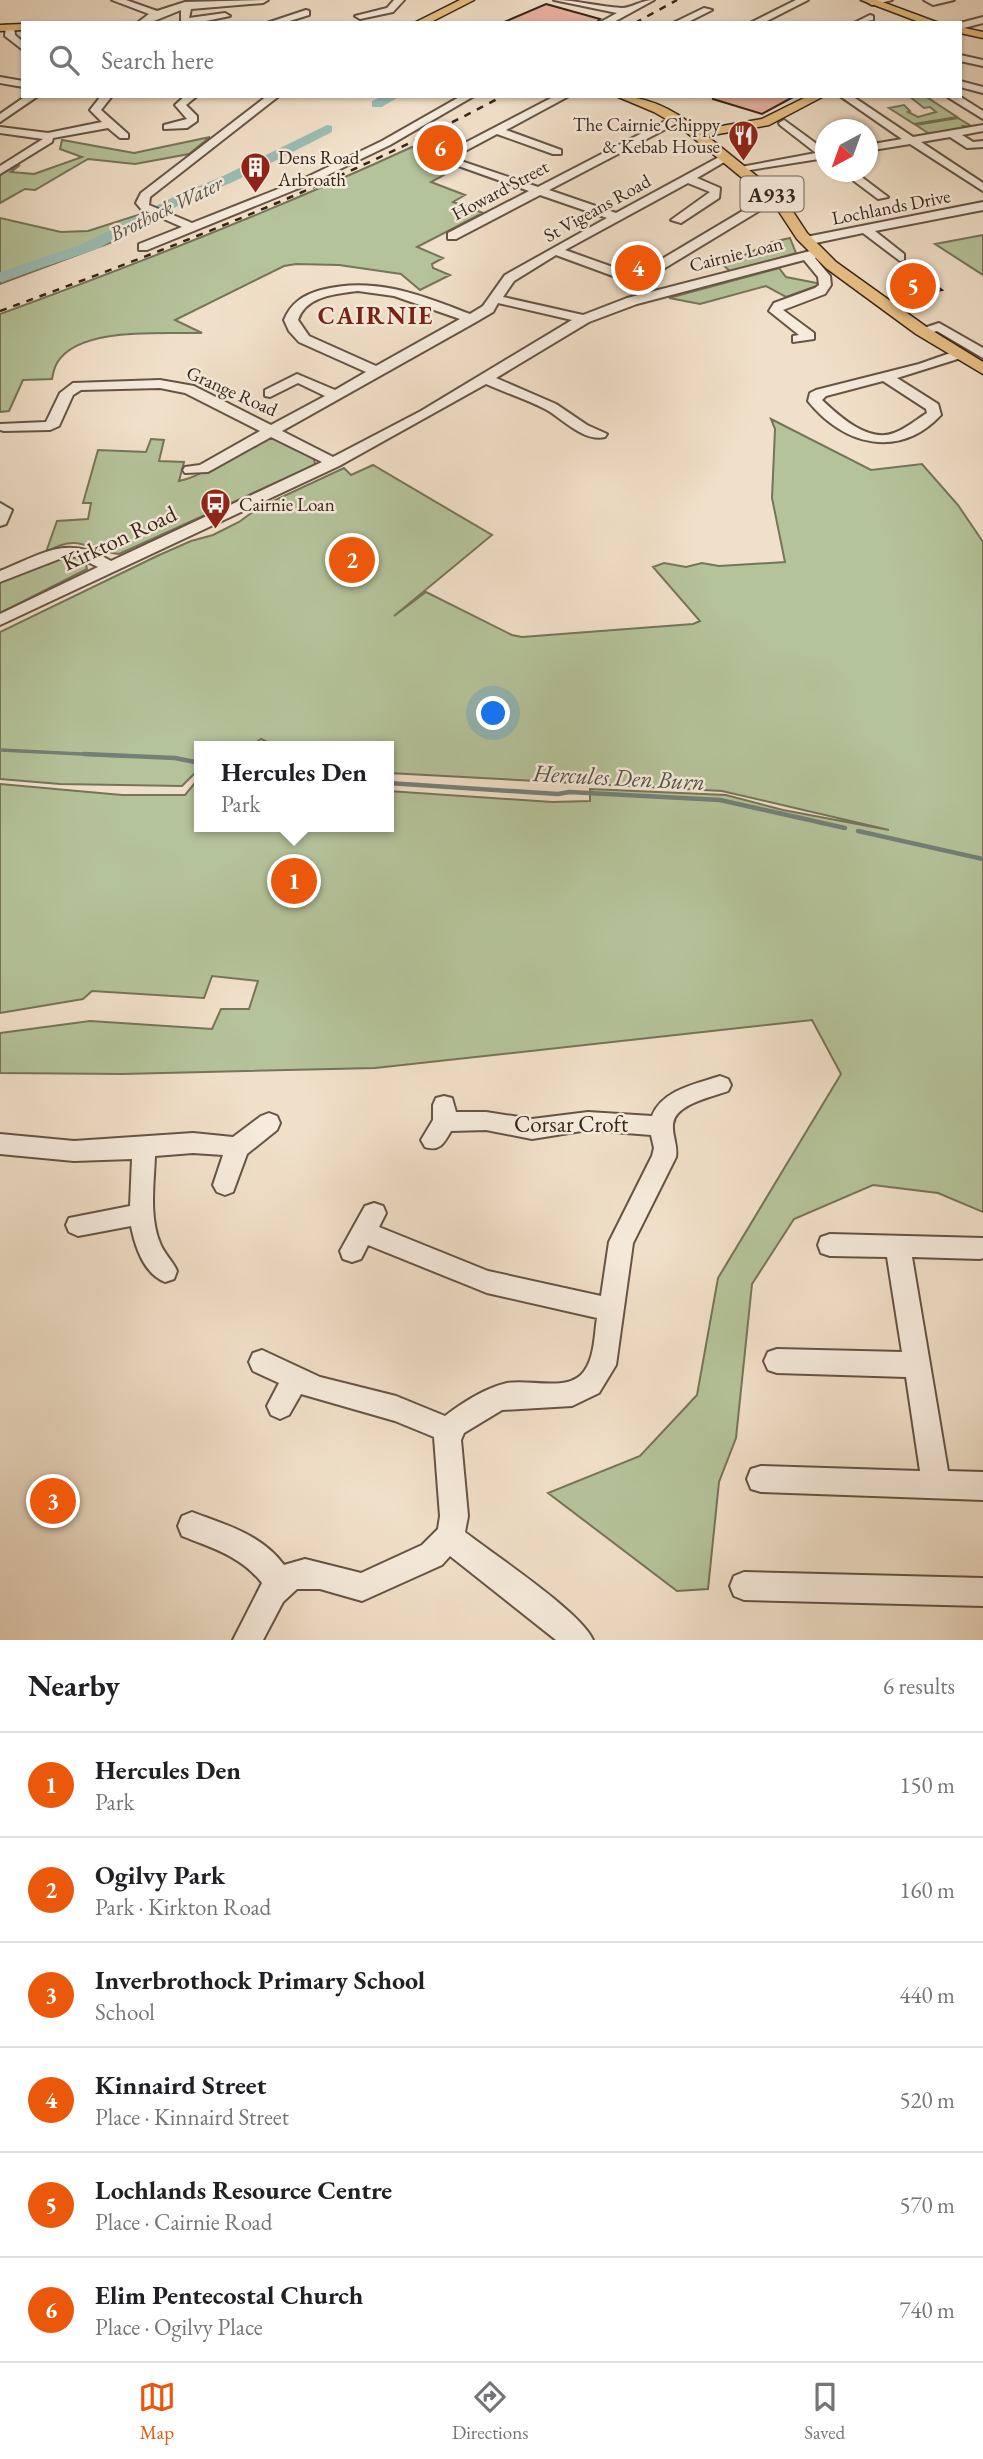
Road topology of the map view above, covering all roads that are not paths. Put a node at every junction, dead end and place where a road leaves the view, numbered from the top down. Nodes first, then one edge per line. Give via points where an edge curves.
1 (117, 0) edge
2 (263, 0) edge
3 (399, 0) edge
4 (469, 0) edge
5 (559, 0) edge
6 (649, 0) edge
7 (803, 0) edge
8 (887, 0) edge
9 (929, 0) edge
10 (949, 0) edge
11 (869, 1) edge
12 (185, 5) junction
13 (707, 10) dead end
14 (628, 12) junction
15 (154, 13) junction
16 (306, 13) dead end
17 (362, 15) edge
18 (224, 16) dead end
19 (870, 18) dead end
20 (983, 20) edge
21 (144, 21) edge
22 (279, 21) edge
23 (423, 21) edge
24 (608, 21) edge
25 (682, 21) edge
26 (759, 21) edge
27 (863, 21) edge
28 (928, 21) edge
29 (4, 27) edge
30 (962, 27) edge
31 (962, 29) edge
32 (983, 35) edge
33 (21, 45) edge
34 (962, 58) edge
35 (983, 62) edge
36 (0, 80) edge
37 (21, 84) edge
38 (962, 85) edge
39 (983, 90) edge
40 (30, 98) edge
41 (105, 98) edge
42 (189, 98) edge
43 (271, 98) edge
44 (465, 98) edge
45 (560, 98) edge
46 (628, 98) edge
47 (809, 98) edge
48 (848, 98) edge
49 (954, 98) edge
50 (983, 116) edge
51 (0, 119) edge
52 (677, 119) junction
53 (784, 123) dead end
54 (111, 124) junction
55 (168, 127) dead end
56 (983, 128) edge
57 (0, 130) edge
58 (496, 130) junction
59 (952, 133) junction
60 (696, 134) junction
61 (48, 136) junction
62 (124, 136) dead end
63 (911, 141) junction
64 (983, 144) edge
65 (878, 146) edge
66 (815, 147) edge
67 (815, 157) edge
68 (527, 158) dead end
69 (725, 158) junction
70 (741, 170) junction
71 (0, 171) edge
72 (687, 178) junction
73 (862, 182) edge
74 (983, 188) edge
75 (538, 190) junction
76 (882, 197) dead end
77 (779, 201) junction
78 (983, 206) edge
79 (616, 217) junction
80 (677, 220) dead end
81 (191, 228) junction
82 (866, 230) junction
83 (452, 236) dead end
84 (143, 247) dead end
85 (810, 250) junction
86 (555, 251) junction
87 (900, 257) dead end
88 (496, 299) junction
89 (471, 319) junction
90 (584, 319) junction
91 (922, 331) junction
92 (798, 339) dead end
93 (959, 354) junction
94 (983, 354) edge
95 (983, 369) edge
96 (377, 372) junction
97 (886, 377) junction
98 (485, 379) junction
99 (342, 391) junction
100 (270, 393) dead end
101 (4, 426) edge
102 (272, 430) junction
103 (600, 434) dead end
104 (334, 463) junction
105 (190, 470) dead end
106 (0, 508) edge
107 (0, 520) edge
108 (109, 567) junction
109 (0, 577) edge
110 (0, 620) edge
111 (720, 1085) dead end
112 (441, 1122) dead end
113 (269, 1123) dead end
114 (661, 1126) junction
115 (0, 1144) edge
116 (144, 1148) junction
117 (237, 1149) junction
118 (225, 1185) dead end
119 (141, 1214) junction
120 (78, 1225) dead end
121 (363, 1232) dead end
122 (830, 1245) dead end
123 (898, 1246) junction
124 (980, 1248) dead end
125 (165, 1271) dead end
126 (612, 1310) junction
127 (777, 1361) dead end
128 (262, 1362) dead end
129 (917, 1365) junction
130 (295, 1379) junction
131 (280, 1406) dead end
132 (450, 1431) junction
133 (761, 1479) dead end
134 (936, 1483) junction
135 (983, 1486) edge
136 (192, 1526) dead end
137 (449, 1538) junction
138 (279, 1583) junction
139 (744, 1586) dead end
140 (983, 1592) edge
141 (248, 1640) edge
142 (578, 1640) edge

1 - 15 street
2 - 12 street
3 - 17 street via 390,10
4 - 23 main road
5 - 14 street
6 - 14 street
7 - 26 street
8 - 11 street
9 - 10 street
11 - 28 main road
12 - 15 street
12 - 18 street via 184,19 188,21
13 - 25 street
14 - 24 street
15 - 21 street
16 - 22 street
19 - 27 street
20 - 30 street
29 - 33 street
31 - 32 main road
34 - 35 street
36 - 37 street
38 - 39 street
40 - 51 street
41 - 54 street via 95,110
42 - 55 street via 178,112 192,121
43 - 81 street via 145,195 142,203 147,209
44 - 81 street via 338,166
45 - 58 street
46 - 52 main road, A933
47 - 60 main road via 765,122
48 - 63 street
49 - 50 street
52 - 60 main road, A933
52 - 75 street, Howard Street
53 - 66 street
54 - 61 street
54 - 62 street
56 - 59 street
57 - 61 street
58 - 68 street via 551,150
58 - 75 street via 442,158
59 - 63 street
59 - 64 street via 971,146
60 - 69 main road, A933
61 - 71 street via 42,145
63 - 65 street
63 - 74 street
67 - 70 street
69 - 70 main road, A933
69 - 72 street, St Vigeans Road
70 - 77 main road, A933
72 - 79 street, St Vigeans Road
72 - 80 street via 710,186 716,190 715,196
73 - 76 street
75 - 79 street
75 - 83 street, Howard Street
77 - 85 main road, A933
77 - 86 street via 760,205 636,280
78 - 82 street, Lochlands Drive
79 - 86 street, St Vigeans Road
81 - 84 street
82 - 85 street, Lochlands Drive
82 - 87 street
85 - 90 street, Cairnie Loan
85 - 91 main road, A933
85 - 92 street via 825,285 770,313 809,336
86 - 88 street, St Vigeans Road via 509,278
88 - 89 street
88 - 90 street
89 - 96 street
89 - 96 street via 402,292 363,286 328,291 294,310 291,320 304,339
90 - 98 street, Cairnie Loan
91 - 93 main road, A933
91 - 94 street via 939,327
93 - 95 main road, A933
93 - 97 street
96 - 99 street
97 - 97 street via 821,393 815,401 834,419 882,440 934,415 933,407
98 - 103 street
98 - 104 street, Cairnie Loan
99 - 100 street via 297,378
99 - 102 street
101 - 102 street, Grange Road via 50,429 67,393 78,386 160,384 188,389
102 - 104 street, Grange Road
102 - 105 street via 203,469
104 - 108 street, Kirkton Road
106 - 107 street via 4,510
108 - 109 street via 92,555 65,550
108 - 110 street, Kirkton Road
111 - 114 street, Corsar Croft via 670,1106
112 - 114 street, Corsar Croft via 486,1121 532,1129 588,1121
113 - 117 street
114 - 126 street via 664,1157 621,1242
115 - 116 street via 73,1152
116 - 117 street via 212,1143
116 - 119 street
117 - 118 street
119 - 120 street
119 - 125 street via 149,1251
121 - 126 street via 486,1282
122 - 123 street
123 - 124 street
123 - 129 street
126 - 132 street via 603,1366 590,1384 572,1394 496,1399
127 - 129 street
128 - 130 street
129 - 134 street
130 - 131 street
130 - 132 street via 396,1409
132 - 137 street via 454,1516
133 - 134 street
134 - 135 street
136 - 138 street via 253,1551
137 - 138 street via 432,1555 362,1587 308,1573 294,1574
137 - 142 street
138 - 141 street
139 - 140 street

